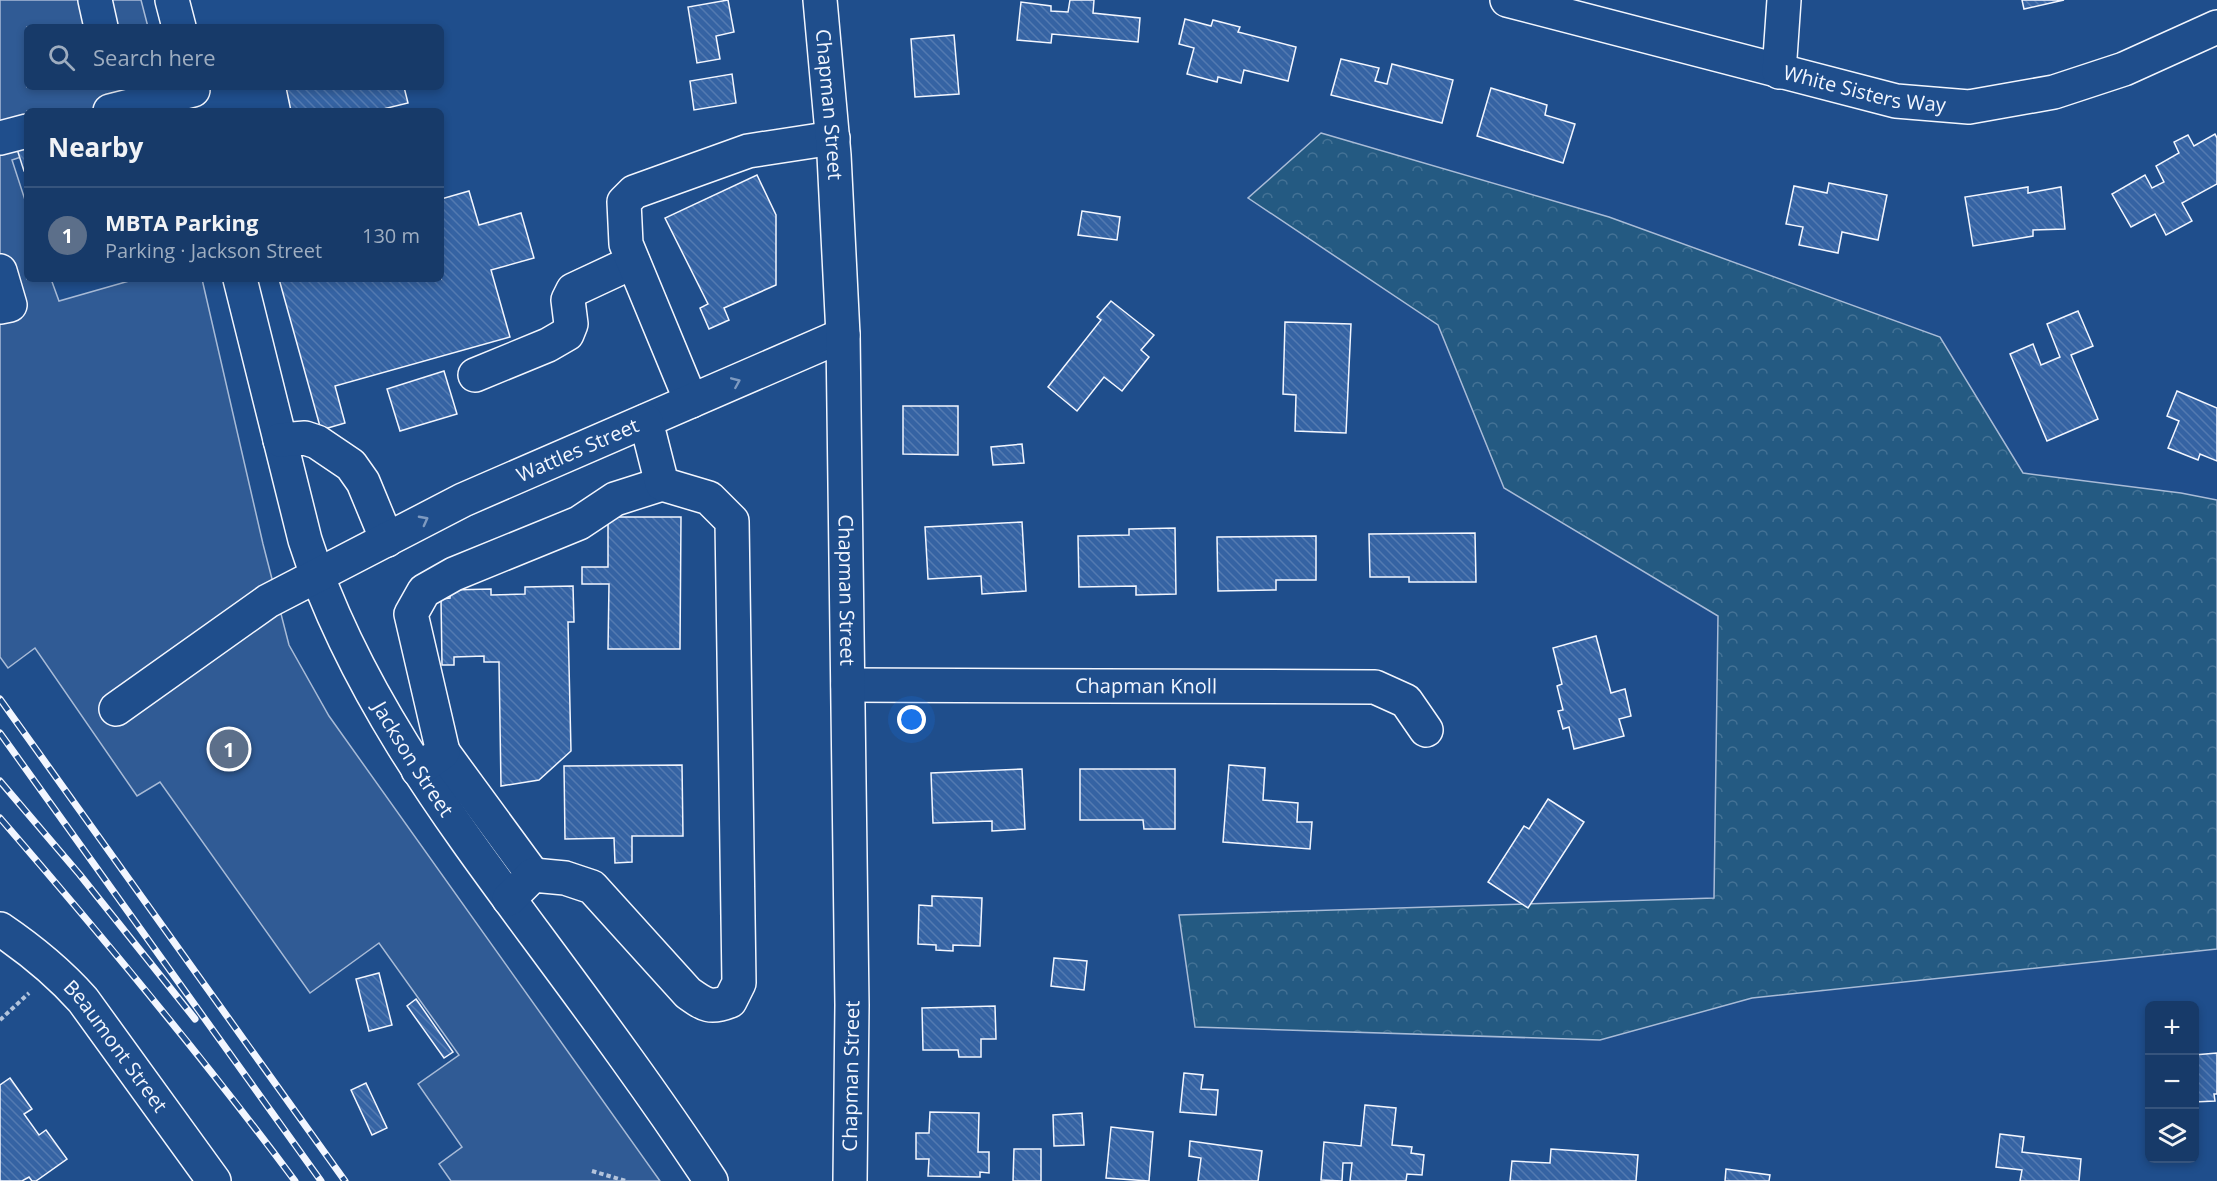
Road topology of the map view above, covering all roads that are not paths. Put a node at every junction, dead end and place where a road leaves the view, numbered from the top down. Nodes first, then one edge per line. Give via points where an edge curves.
1 (95, 0) edge
2 (172, 0) edge
3 (820, 0) edge
4 (1507, 0) edge
5 (1784, 0) edge
6 (99, 24) edge
7 (177, 24) edge
8 (2217, 27) edge
9 (1779, 72) junction
10 (194, 96) edge
11 (114, 102) edge
12 (24, 132) edge
13 (0, 138) edge
14 (833, 138) junction
15 (633, 262) junction
16 (0, 271) edge
17 (241, 282) edge
18 (0, 307) edge
19 (843, 335) junction
20 (475, 375) dead end
21 (691, 401) junction
22 (646, 421) junction
23 (280, 440) junction
24 (662, 484) junction
25 (387, 540) junction
26 (317, 578) junction
27 (848, 685) junction
28 (116, 709) dead end
29 (1426, 730) dead end
30 (431, 761) junction
31 (533, 875) junction
32 (509, 900) junction
33 (0, 928) edge
34 (214, 1181) edge
35 (711, 1181) edge
36 (850, 1181) edge

1 - 6 street
2 - 7 street
3 - 14 street, Chapman Street
4 - 9 street, White Sisters Way
5 - 9 street
8 - 9 street, White Sisters Way via 2124,69 2054,92 1969,107 1896,101
10 - 11 street
12 - 13 street
14 - 15 street via 748,151 634,192 624,202 626,244
14 - 19 street, Chapman Street
15 - 20 street via 573,290 568,300 571,324 567,334
15 - 21 street
16 - 18 street via 10,305
17 - 23 street, Jackson Street
21 -> 19 street, Wattles Street
19 - 27 street, Chapman Street
21 - 22 street, Wattles Street
22 - 24 street
25 -> 22 street, Wattles Street via 463,500
23 - 25 street via 306,438 351,465 363,482
23 - 26 street, Jackson Street
24 - 30 street via 615,500 579,523 454,574 424,591 411,614
24 - 31 street via 709,498 732,521 740,960 739,983 730,1001 716,1006 702,1003 688,993 592,887 565,878
25 - 26 street, Wattles Street
26 - 28 street, Wattles Street via 268,601
26 - 30 street, Jackson Street via 384,716
27 - 29 street, Chapman Knoll via 1375,687 1406,701
27 - 36 street, Chapman Street
30 - 31 street
30 - 32 street, Jackson Street via 453,823
31 - 32 street
32 - 35 street, Jackson Street via 615,1042
33 - 34 street, Beaumont Street via 66,981 83,1000

